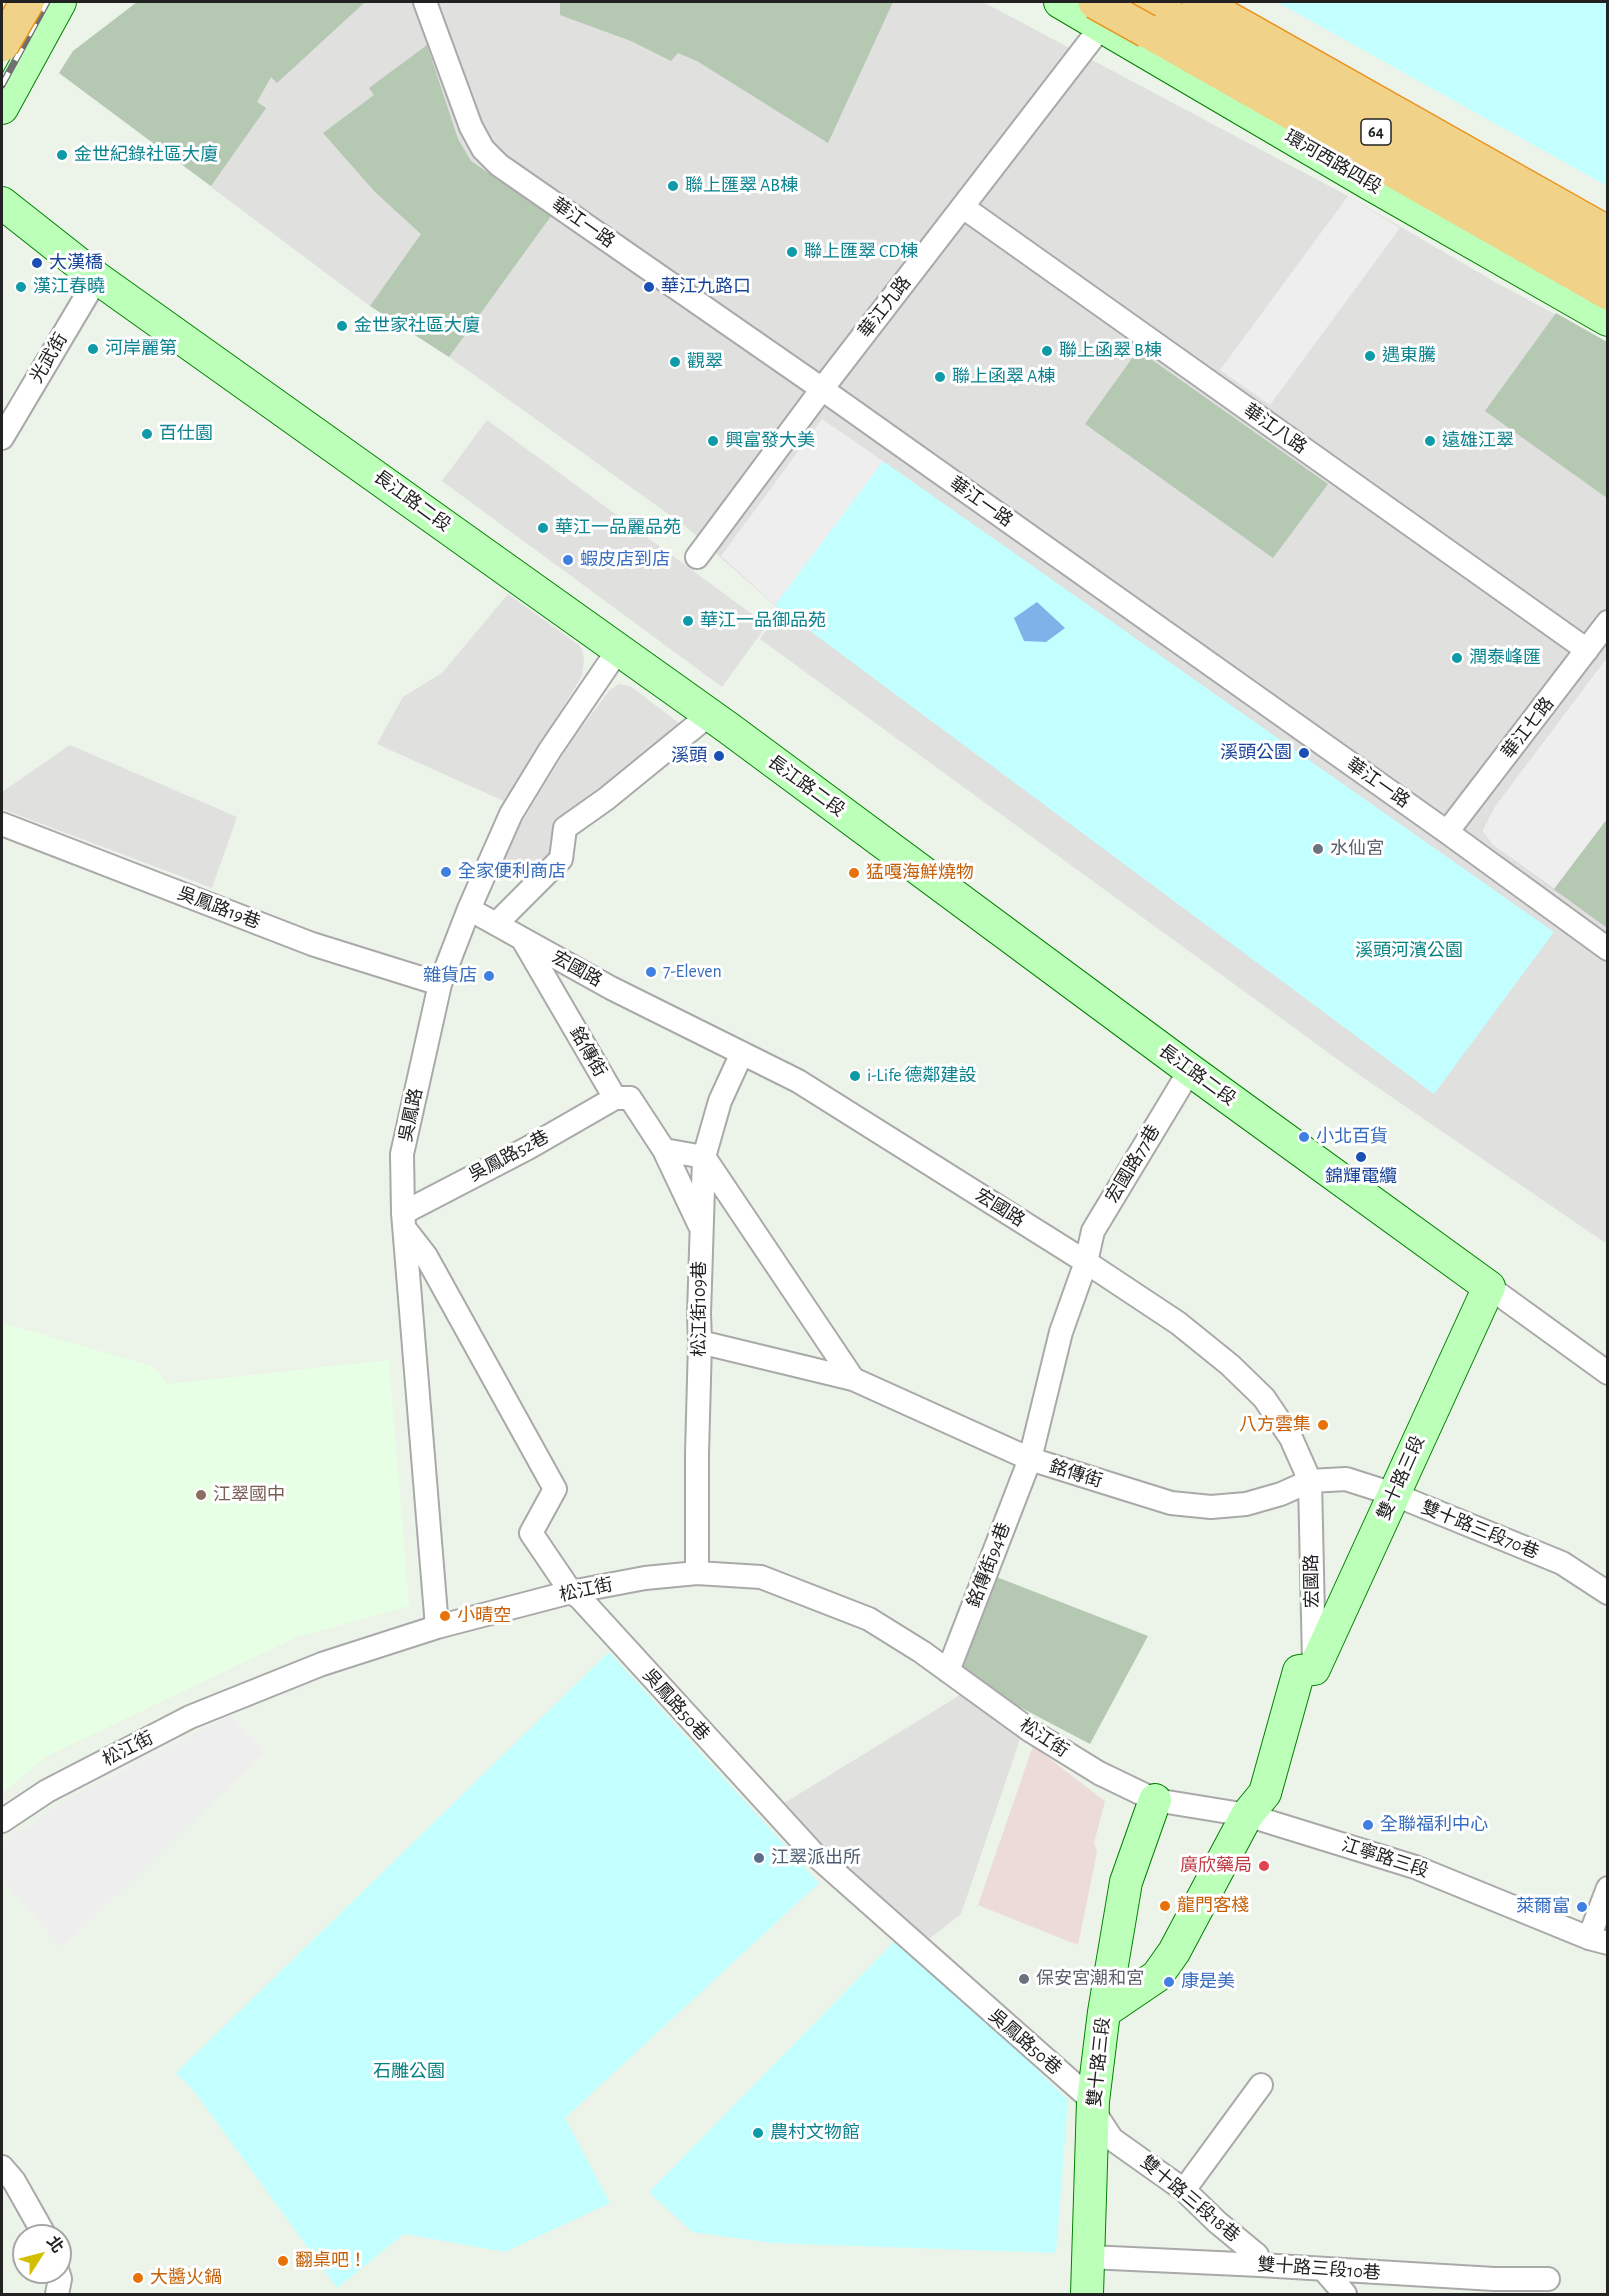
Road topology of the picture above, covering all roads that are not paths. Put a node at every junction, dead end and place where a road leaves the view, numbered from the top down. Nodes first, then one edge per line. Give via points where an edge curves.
1 (425, 2) edge
2 (1060, 2) edge
3 (1145, 2) edge
4 (1157, 2) edge
5 (1199, 2) edge
6 (1217, 2) edge
7 (42, 6) edge
8 (1105, 10) edge
9 (2, 45) edge
10 (2, 66) edge
11 (2, 108) edge
12 (2, 203) edge
13 (963, 207) junction
14 (1608, 228) edge
15 (1608, 233) edge
16 (1608, 258) edge
17 (1608, 263) edge
18 (97, 278) junction
19 (1608, 293) edge
20 (1608, 320) edge
21 (822, 389) junction
22 (2, 438) edge
23 (697, 557) dead end
24 (1608, 622) edge
25 (618, 650) junction
26 (1587, 650) junction
27 (709, 715) junction
28 (2, 824) edge
29 (1447, 832) junction
30 (469, 909) junction
31 (496, 924) junction
32 (523, 939) junction
33 (1608, 949) edge
34 (440, 984) junction
35 (742, 1053) junction
36 (1190, 1070) junction
37 (615, 1098) junction
38 (664, 1150) junction
39 (704, 1157) junction
40 (404, 1221) junction
41 (701, 1228) junction
42 (1086, 1262) junction
43 (1489, 1287) junction
44 (700, 1342) junction
45 (1608, 1373) edge
46 (853, 1379) junction
47 (1030, 1460) junction
48 (1310, 1481) junction
49 (1393, 1494) junction
50 (697, 1573) junction
51 (571, 1592) junction
52 (1608, 1593) edge
53 (437, 1628) junction
54 (1314, 1669) junction
55 (948, 1671) junction
56 (1155, 1800) junction
57 (1247, 1815) junction
58 (2, 1821) edge
59 (1608, 1888) edge
60 (1598, 1941) edge
61 (1104, 2012) junction
62 (1261, 2085) dead end
63 (1093, 2106) junction
64 (2, 2167) edge
65 (1184, 2190) junction
66 (38, 2224) edge
67 (1089, 2257) junction
68 (1260, 2265) junction
69 (1323, 2269) junction
70 (1548, 2279) dead end
71 (1087, 2295) edge
72 (1345, 2295) edge

1 - 21 street, 華江一路 via 471,127 483,149 499,165
2 - 8 street, 環河西路四段
3 - 17 highway, 64
4 - 16 street
5 - 15 highway, 64
6 - 14 street
7 - 9 highway, bridge
7 - 10 street
7 - 11 street
8 - 13 street, 華江九路
8 - 19 highway, bridge
8 - 20 street, 環河西路四段 via 1370,184
12 - 18 street, 長江路二段
13 - 21 street, 華江九路
13 - 26 street, 華江八路
18 - 22 street, 光武街
18 - 25 street, 長江路二段
21 - 23 street, 華江九路
21 - 29 street, 華江一路
24 - 26 street, 華江七路
25 - 27 street, 長江路二段
25 - 30 street, 吳鳳路 via 511,814
26 - 29 street, 華江七路
27 - 31 street via 565,828 561,859
27 - 36 street, 長江路二段
28 - 34 street, 吳鳳路19巷 via 312,944
29 - 33 street, 華江一路
30 - 31 street, 宏國路
30 - 34 street, 吳鳳路
31 - 32 street, 宏國路
32 - 35 street, 宏國路
32 - 37 street, 銘傳街
34 - 40 street, 吳鳳路 via 402,1154
35 - 39 street, 松江街109巷 via 720,1101
35 - 42 street, 宏國路 via 798,1081
36 - 42 street, 宏國路77巷 via 1093,1231
36 - 43 street, 長江路二段
37 - 38 street, 銘傳街 via 630,1098
37 - 40 street, 吳鳳路52巷
38 - 39 street
38 - 41 street, 銘傳街
39 - 41 street, 松江街109巷
39 - 46 street
40 - 51 street, 吳鳳路50巷 via 555,1489 531,1533
40 - 53 street, 吳鳳路
41 - 44 street, 松江街109巷
42 - 47 street, 宏國路77巷 via 1061,1332
42 - 48 street, 宏國路 via 1178,1323 1264,1398 1291,1438
43 - 45 street, 長江路二段
43 - 49 street, 雙十路三段
44 - 46 street, 銘傳街
44 - 50 street, 松江街109巷
46 - 47 street, 銘傳街
47 - 48 street, 銘傳街 via 1171,1503 1201,1506 1246,1504
47 - 55 street, 銘傳街94巷
48 - 49 street, 雙十路三段70巷 via 1346,1479
48 - 54 street, 宏國路
49 - 52 street, 雙十路三段70巷 via 1562,1563
49 - 54 street, 雙十路三段
50 - 51 street, 松江街
50 - 55 street, 松江街 via 761,1577 826,1601 869,1619
51 - 53 street, 松江街
51 - 63 street, 吳鳳路50巷 via 813,1853
53 - 58 street, 松江街 via 322,1664 190,1717 47,1791
54 - 57 street via 1299,1671 1265,1793
55 - 56 street, 松江街 via 1031,1731 1099,1773
56 - 57 street, 江寧路三段
56 - 61 street, 雙十路三段 via 1126,1882
57 - 60 street, 江寧路三段 via 1415,1867
57 - 61 street via 1174,1952 1157,1976
59 - 60 street
61 - 63 street, 雙十路三段
62 - 65 street
63 - 65 street, 雙十路三段18巷 via 1112,2139
63 - 67 street, 雙十路三段
64 - 66 street
65 - 68 street, 雙十路三段18巷 via 1257,2255
67 - 68 street, 雙十路三段10巷
67 - 71 street, 雙十路三段
68 - 69 street, 雙十路三段10巷
69 - 70 street, 雙十路三段10巷 via 1494,2280
69 - 72 street

